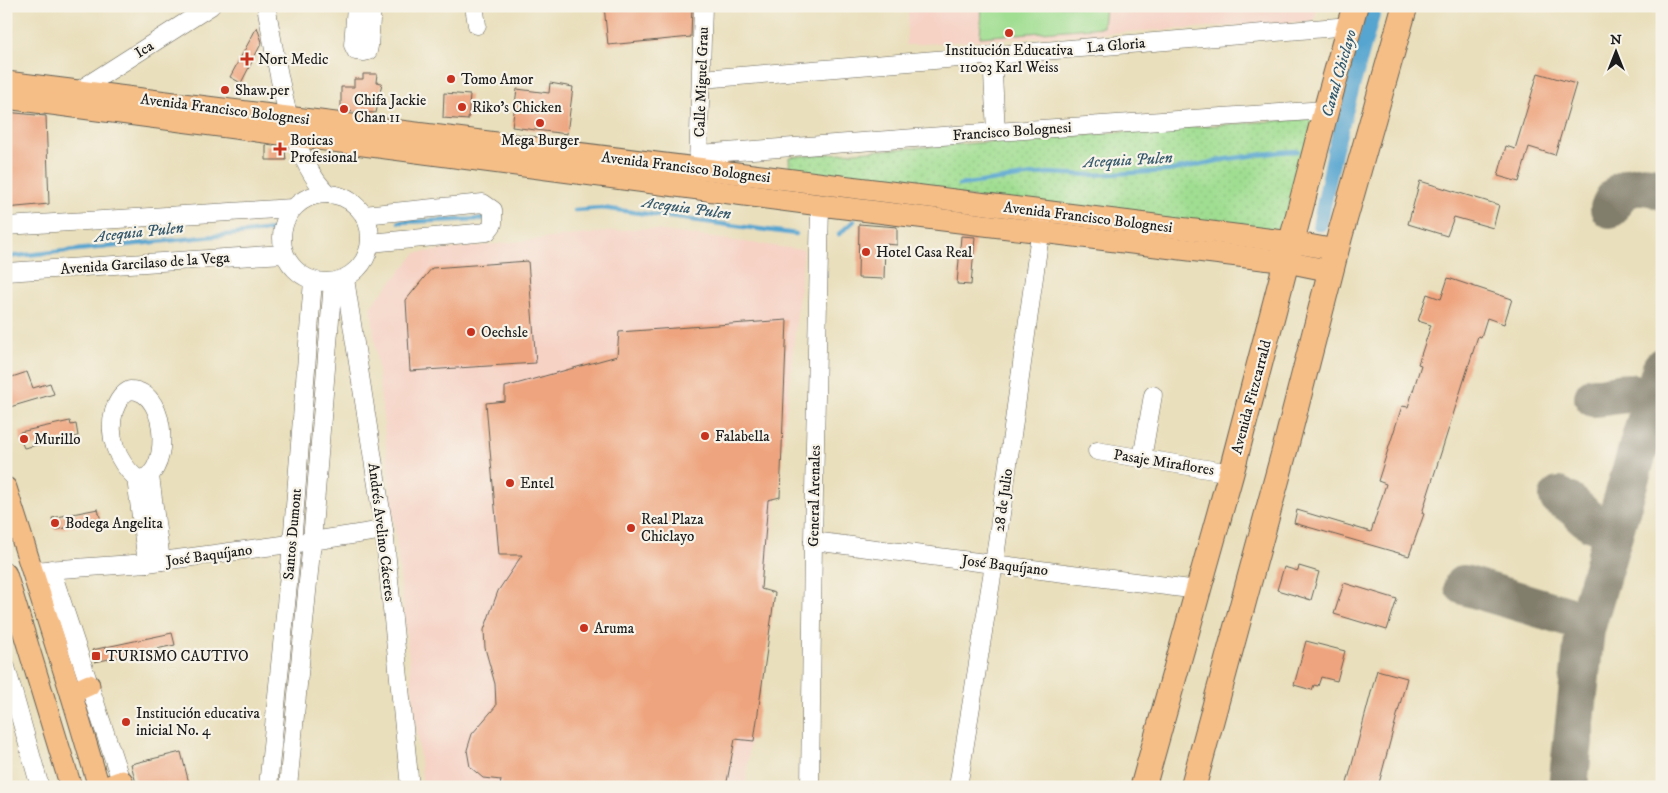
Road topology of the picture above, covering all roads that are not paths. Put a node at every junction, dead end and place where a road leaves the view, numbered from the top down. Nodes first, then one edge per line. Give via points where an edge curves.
1 (211, 6) edge
2 (266, 6) edge
3 (356, 6) edge
4 (372, 6) edge
5 (474, 6) edge
6 (704, 6) edge
7 (1405, 6) edge
8 (1353, 16) edge
9 (477, 25) dead end
10 (992, 55) junction
11 (702, 79) junction
12 (6, 82) edge
13 (78, 91) junction
14 (6, 98) edge
15 (1326, 110) junction
16 (291, 126) junction
17 (996, 132) junction
18 (698, 170) junction
19 (328, 194) junction
20 (307, 198) junction
21 (820, 205) junction
22 (293, 208) junction
23 (364, 215) junction
24 (1042, 222) junction
25 (6, 226) edge
26 (370, 243) junction
27 (1290, 252) junction
28 (284, 254) junction
29 (1333, 261) junction
30 (6, 272) edge
31 (339, 280) junction
32 (313, 281) junction
33 (1153, 395) dead end
34 (1097, 451) dead end
35 (1142, 459) junction
36 (1230, 473) junction
37 (143, 477) dead end
38 (6, 488) edge
39 (384, 530) junction
40 (312, 541) junction
41 (813, 541) junction
42 (292, 544) junction
43 (154, 562) junction
44 (994, 564) junction
45 (42, 570) junction
46 (6, 574) edge
47 (1198, 590) junction
48 (6, 667) edge
49 (80, 689) junction
50 (117, 785) edge
51 (40, 787) edge
52 (71, 787) edge
53 (99, 787) edge
54 (268, 787) edge
55 (288, 787) edge
56 (410, 787) edge
57 (810, 787) edge
58 (958, 787) edge
59 (1143, 787) edge
60 (1193, 787) edge

1 - 13 street, Ica
2 - 16 street
3 - 4 street via 353,44 360,53 368,51
5 - 9 street
6 - 11 street, Calle Miguel Grau
7 - 29 highway
8 - 10 street, La Gloria
8 - 15 highway, Avenida Fitzcarrald
10 - 11 street, La Gloria
10 - 17 street
11 - 18 street, Calle Miguel Grau
12 - 13 main road, Avenida Francisco Bolognesi
13 - 16 main road, Avenida Francisco Bolognesi
14 - 16 main road, Avenida Francisco Bolognesi
15 - 17 street, Francisco Bolognesi
15 - 27 highway, Avenida Fitzcarrald
16 - 18 main road, Avenida Francisco Bolognesi
16 - 19 street via 311,175
16 - 20 street
17 - 18 street, Francisco Bolognesi
18 - 21 main road, Avenida Francisco Bolognesi
18 - 24 main road, Avenida Francisco Bolognesi
19 - 20 street
19 - 23 street via 354,204
20 - 22 street
21 - 24 main road, Avenida Francisco Bolognesi
21 - 41 street, General Arenales
22 - 25 street
22 - 28 street via 282,230
23 - 26 street
23 - 26 street via 483,203 493,210 493,224 487,232
24 - 27 main road, Avenida Francisco Bolognesi
24 - 44 street, 28 de Julio
26 - 31 street via 362,264
27 - 29 main road, Avenida Francisco Bolognesi
27 - 36 highway, Avenida Fitzcarrald
28 - 30 street, Avenida Garcilaso de la Vega
28 - 32 street via 290,266
29 - 60 highway
31 - 32 street
31 - 39 street, Andrés Avelino Cáceres
31 - 40 street, Santos Dumont
32 - 42 street, Santos Dumont
33 - 35 street
34 - 35 street, Pasaje Miraflores
35 - 36 street, Pasaje Miraflores
36 - 47 highway, Avenida Fitzcarrald
37 - 43 street
38 - 45 main road
39 - 40 street, José Baquíjano
39 - 56 street, Andrés Avelino Cáceres
40 - 42 street, José Baquíjano
40 - 55 street, Santos Dumont
41 - 44 street, José Baquíjano
41 - 57 street, General Arenales
42 - 43 street, José Baquíjano
42 - 54 street, Santos Dumont
43 - 45 street, José Baquíjano
44 - 47 street, José Baquíjano
44 - 58 street, 28 de Julio
45 - 49 main road
46 - 52 main road
47 - 59 highway, Avenida Fitzcarrald
48 - 51 street
49 - 50 street
49 - 53 main road

